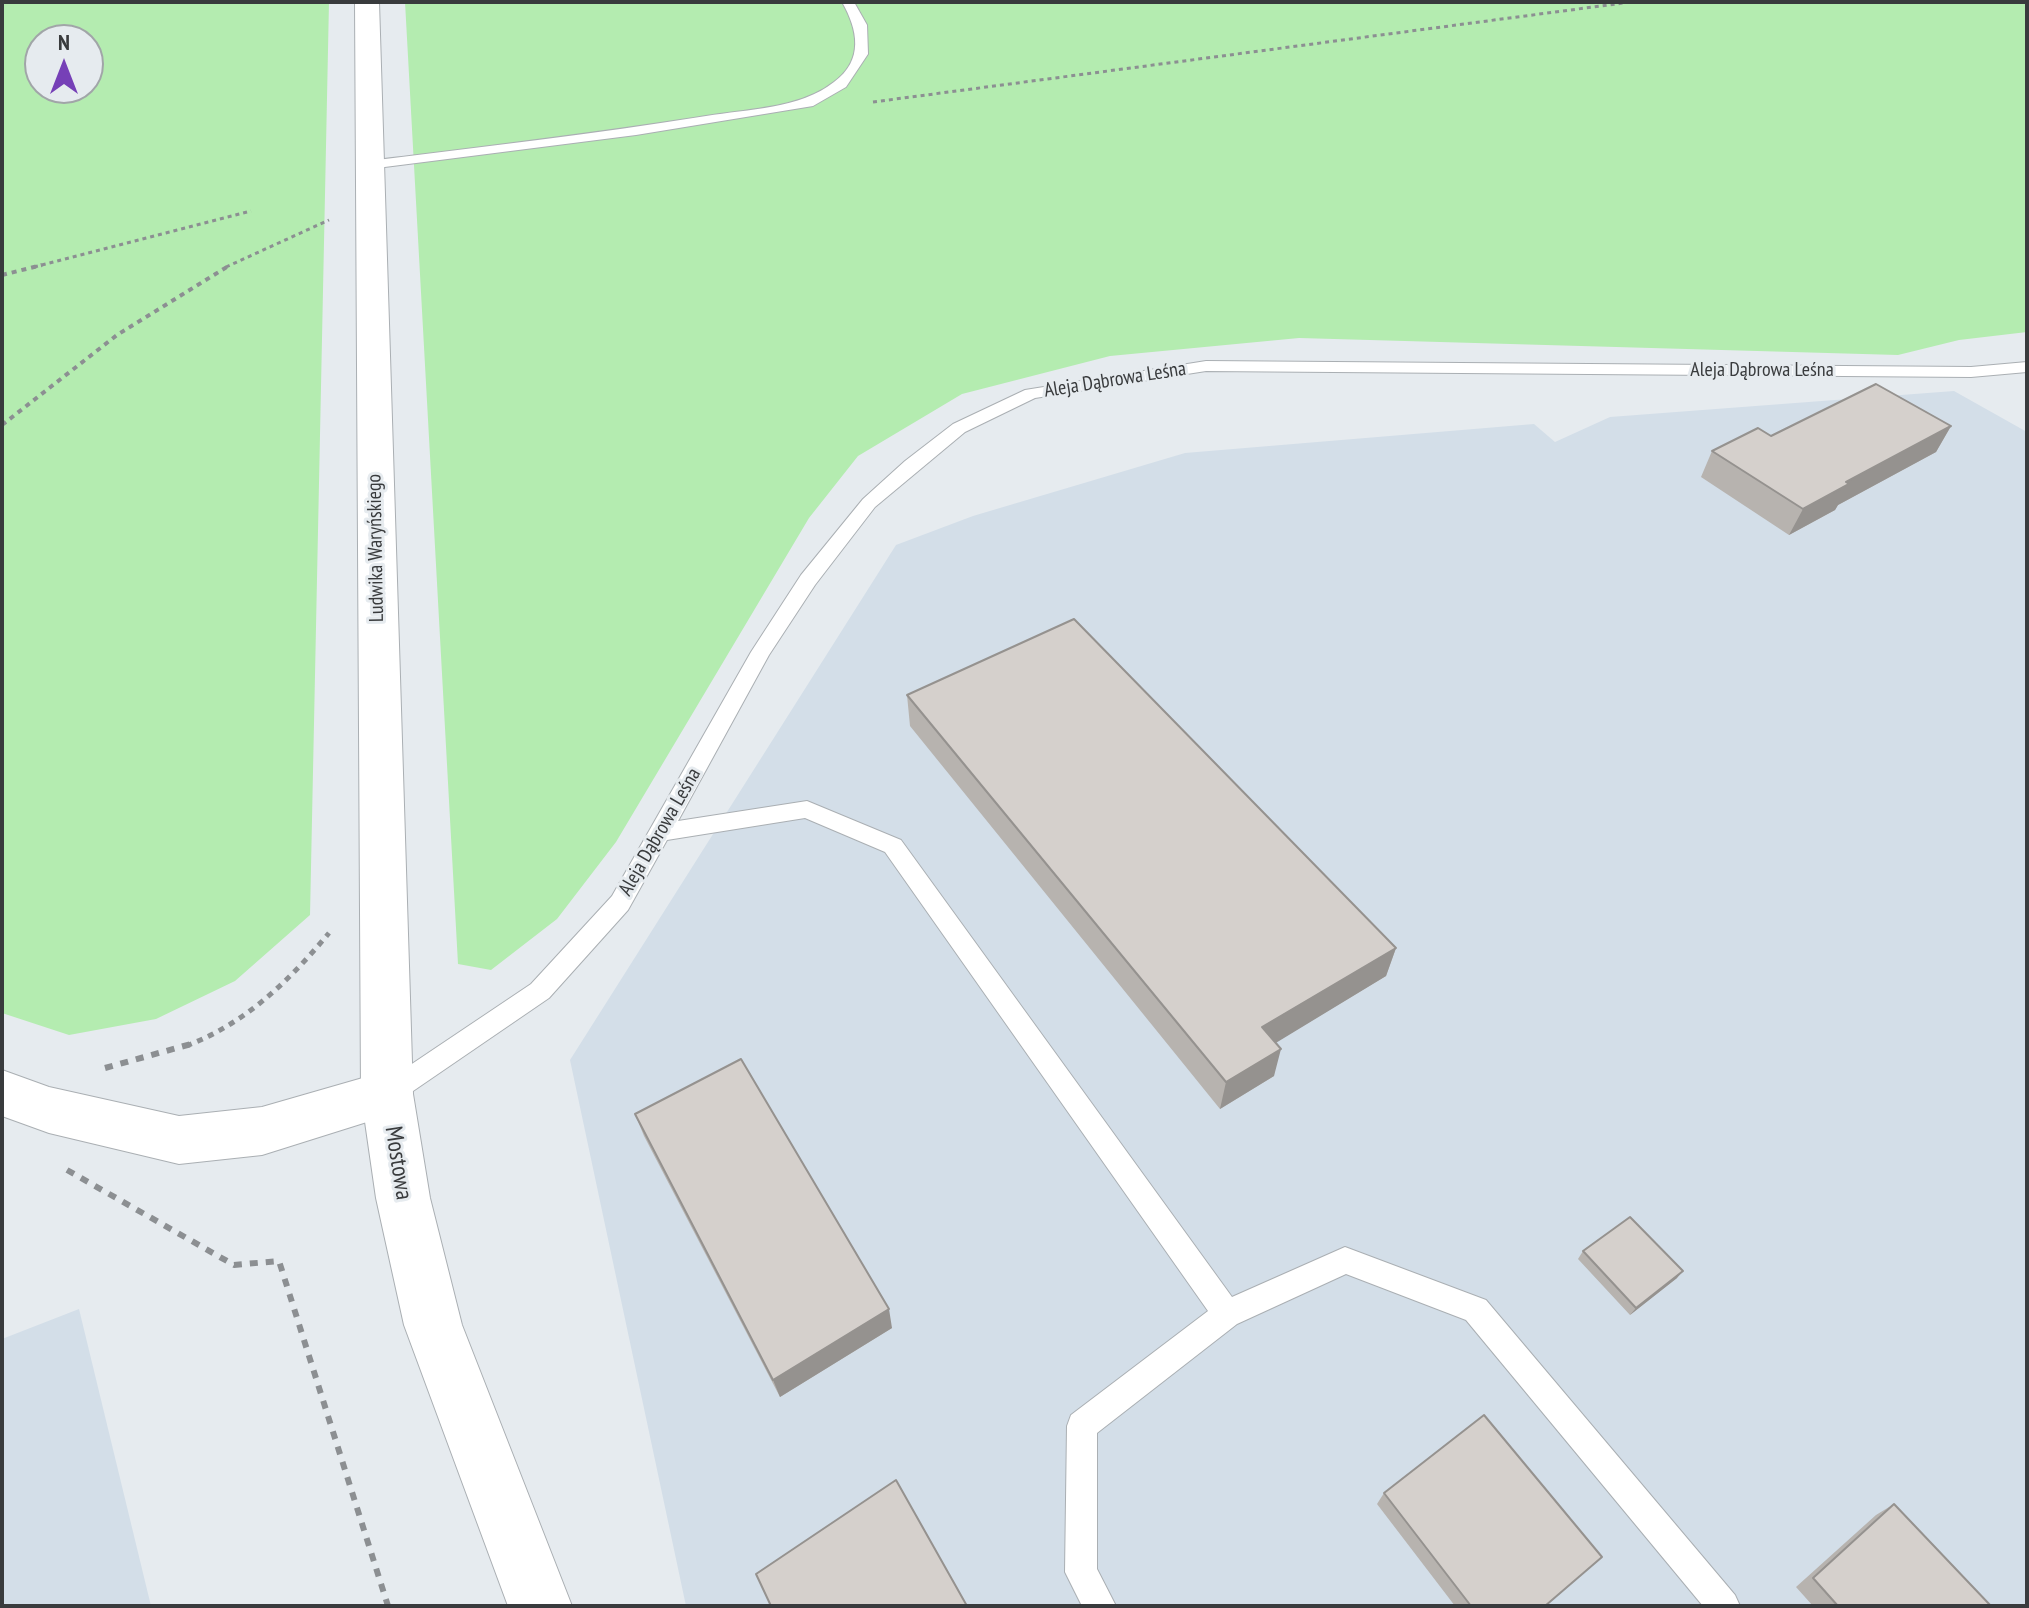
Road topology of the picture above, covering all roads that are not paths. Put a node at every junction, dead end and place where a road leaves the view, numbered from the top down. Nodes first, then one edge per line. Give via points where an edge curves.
1 (367, 2) edge
2 (848, 2) edge
3 (369, 165) junction
4 (2027, 367) edge
5 (661, 832) junction
6 (2, 1093) edge
7 (387, 1094) junction
8 (1227, 1314) junction
9 (540, 1606) edge
10 (1100, 1606) edge
11 (1724, 1606) edge

1 - 3 street, Ludwika Waryńskiego
2 - 3 lane via 861,25 862,54 841,84 808,103
3 - 7 street, Ludwika Waryńskiego
4 - 5 lane, Aleja Dąbrowa Leśna via 1955,372 1206,366 1031,394 959,428 869,503 808,580 761,652
5 - 7 lane, Aleja Dąbrowa Leśna via 620,903 540,991
5 - 8 lane via 807,809 893,846
6 - 7 street via 49,1110 179,1140 262,1131
7 - 9 street, Mostowa via 403,1198 433,1325
8 - 10 lane via 1082,1426 1081,1572
8 - 11 lane via 1345,1260 1476,1310

